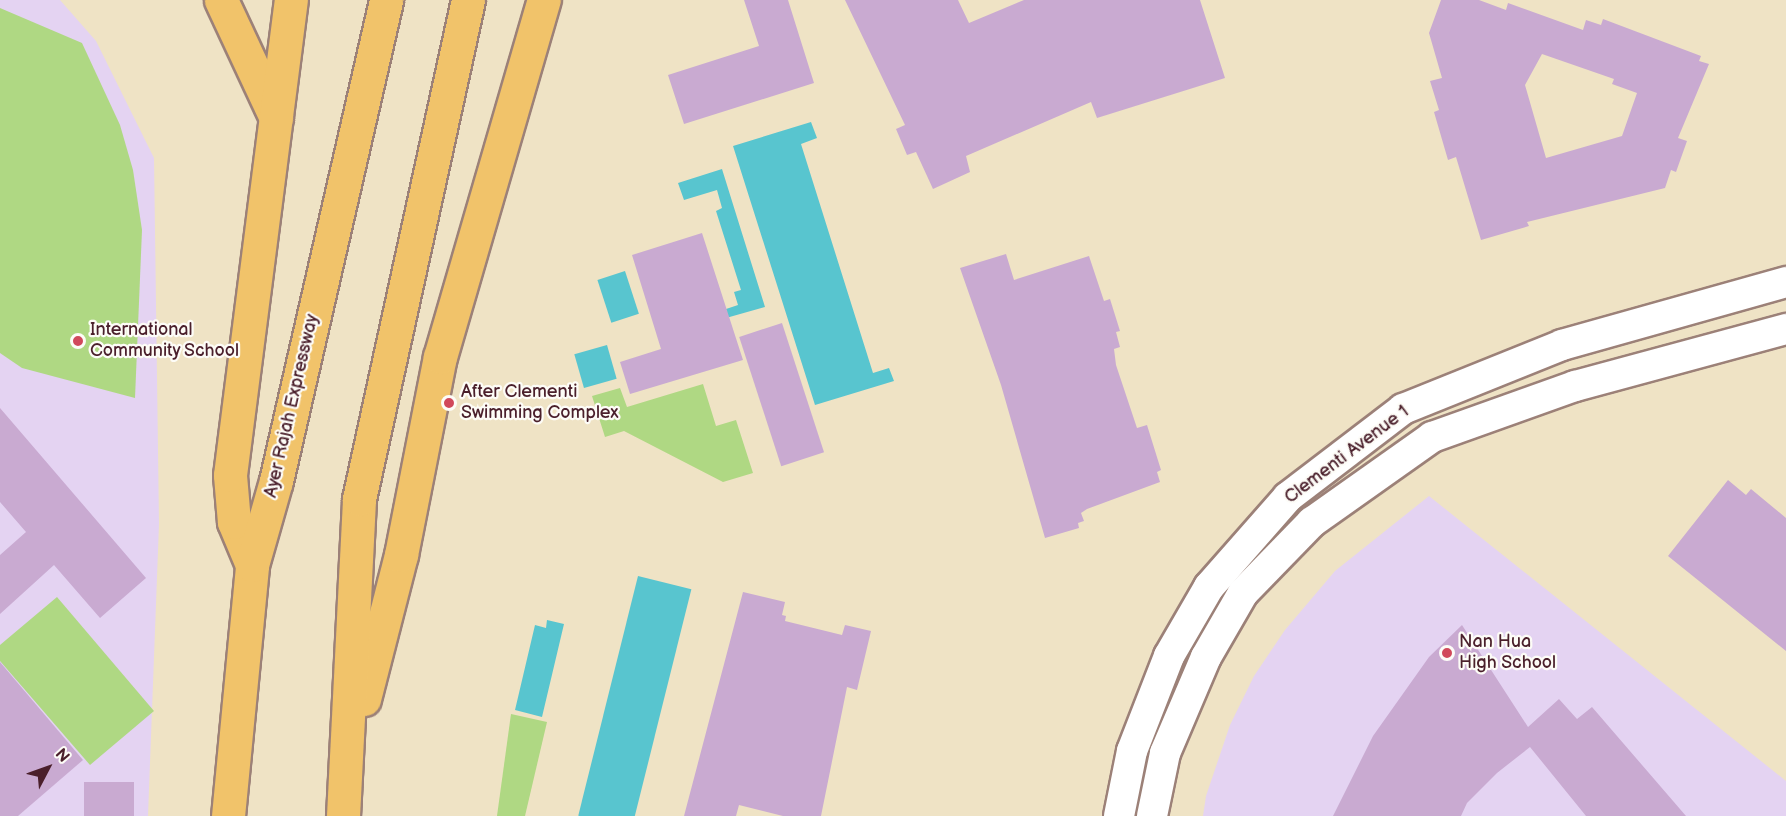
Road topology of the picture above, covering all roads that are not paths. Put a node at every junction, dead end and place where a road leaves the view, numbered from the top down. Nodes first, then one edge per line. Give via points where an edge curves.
1 (221, 0) edge
2 (291, 0) edge
3 (386, 0) edge
4 (468, 0) edge
5 (544, 0) edge
6 (554, 0) edge
7 (535, 34) junction
8 (276, 120) junction
9 (1786, 282) edge
10 (1786, 329) edge
11 (252, 565) junction
12 (347, 767) junction
13 (228, 816) edge
14 (343, 816) edge
15 (1119, 816) edge
16 (1152, 816) edge

1 - 8 highway
2 - 8 highway
3 - 11 highway, Ayer Rajah Expressway via 276,481
4 - 12 highway via 359,500
5 - 7 highway
6 - 7 highway
7 - 12 highway via 440,357 401,555
8 - 11 highway via 230,475 234,522
9 - 15 street, Clementi Avenue 1 via 1562,345 1403,409 1288,497 1209,587 1170,656 1132,751
10 - 16 street, Clementi Avenue 1 via 1575,386 1432,437 1312,522 1243,593 1206,657 1165,753
11 - 13 highway, Ayer Rajah Expressway
12 - 14 highway

